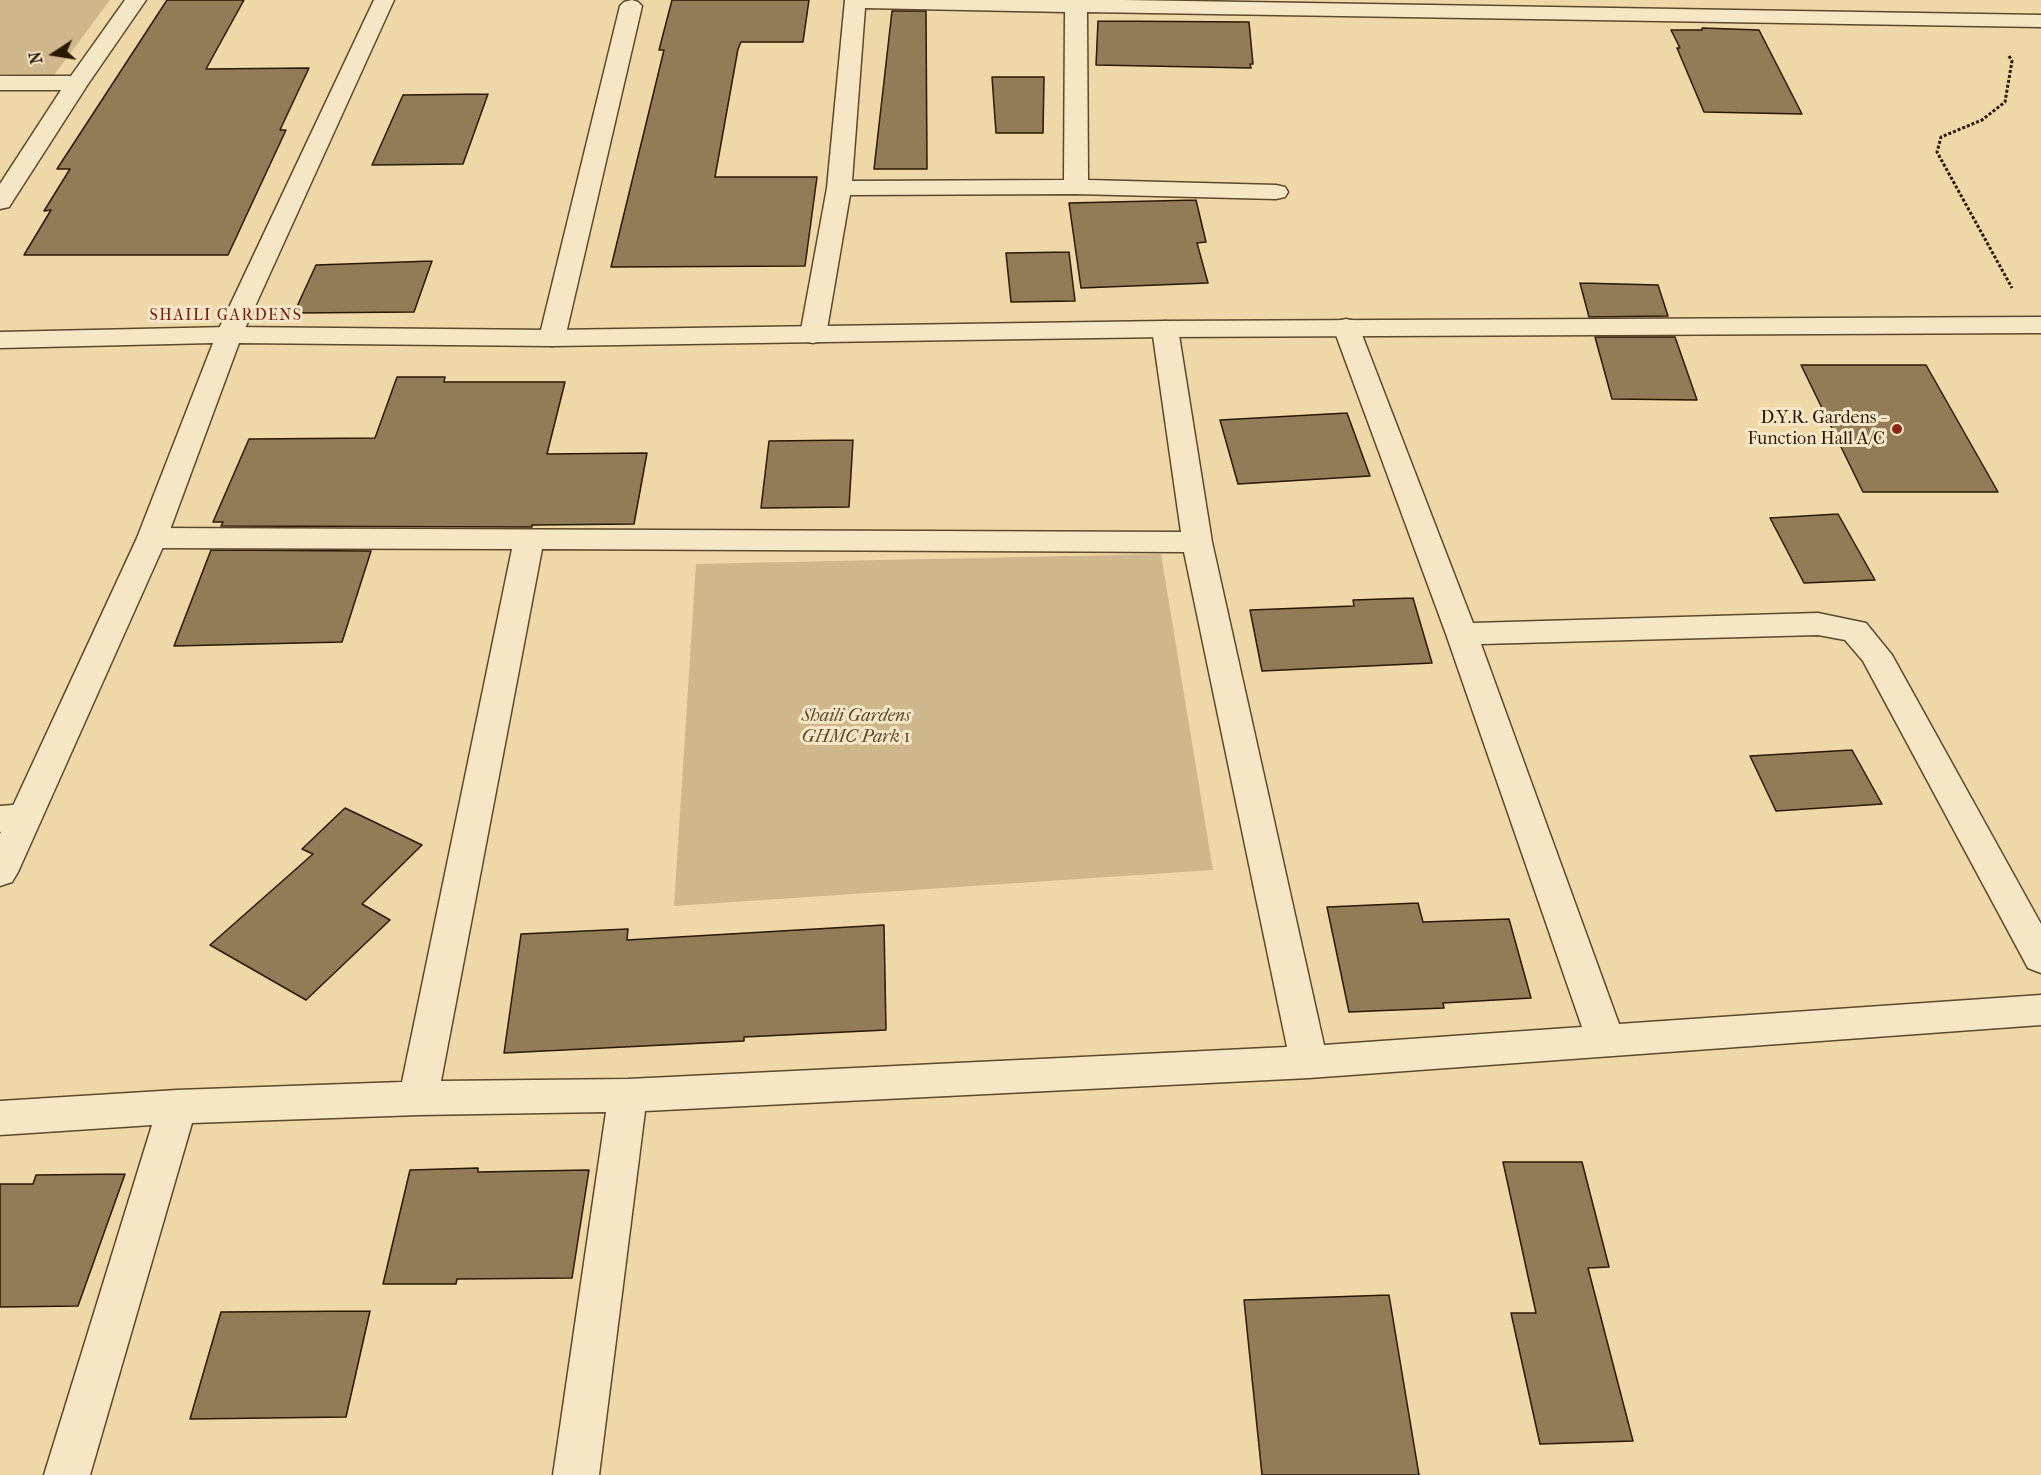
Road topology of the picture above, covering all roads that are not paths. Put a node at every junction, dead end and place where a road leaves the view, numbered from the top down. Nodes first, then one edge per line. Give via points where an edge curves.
1 (136, 0) edge
2 (384, 0) edge
3 (2028, 0) edge
4 (855, 1) edge
5 (1352, 4) edge
6 (1076, 5) junction
7 (631, 6) dead end
8 (2041, 12) edge
9 (2041, 21) edge
10 (0, 83) edge
11 (77, 83) junction
12 (1076, 187) junction
13 (839, 188) junction
14 (1276, 192) dead end
15 (1, 199) edge
16 (2037, 326) edge
17 (1346, 327) junction
18 (1166, 329) junction
19 (229, 335) junction
20 (813, 335) junction
21 (552, 339) junction
22 (0, 340) edge
23 (152, 538) junction
24 (530, 539) junction
25 (1197, 542) junction
26 (1462, 634) junction
27 (13, 818) edge
28 (0, 872) edge
29 (2041, 958) edge
30 (2041, 1010) edge
31 (1606, 1040) junction
32 (1309, 1062) junction
33 (628, 1095) junction
34 (418, 1098) junction
35 (177, 1107) junction
36 (0, 1118) edge
37 (67, 1475) edge
38 (576, 1475) edge

1 - 11 street
2 - 19 street
3 - 8 street
4 - 6 street
4 - 13 street
5 - 6 street
5 - 9 street
6 - 12 street
7 - 21 street
10 - 11 street
11 - 15 street
12 - 13 street
12 - 14 street
13 - 20 street
16 - 17 street
17 - 18 street
17 - 26 street
18 - 20 street
18 - 25 street
19 - 21 street
19 - 22 street
19 - 23 street
20 - 21 street
23 - 24 street
23 - 27 street
24 - 25 street
24 - 34 street
25 - 32 street
26 - 29 street via 1818,624 1855,631 1876,655
26 - 31 street
27 - 28 street
30 - 31 street
31 - 32 street
32 - 33 street
33 - 34 street
33 - 38 street
34 - 35 street
35 - 36 street
35 - 37 street

